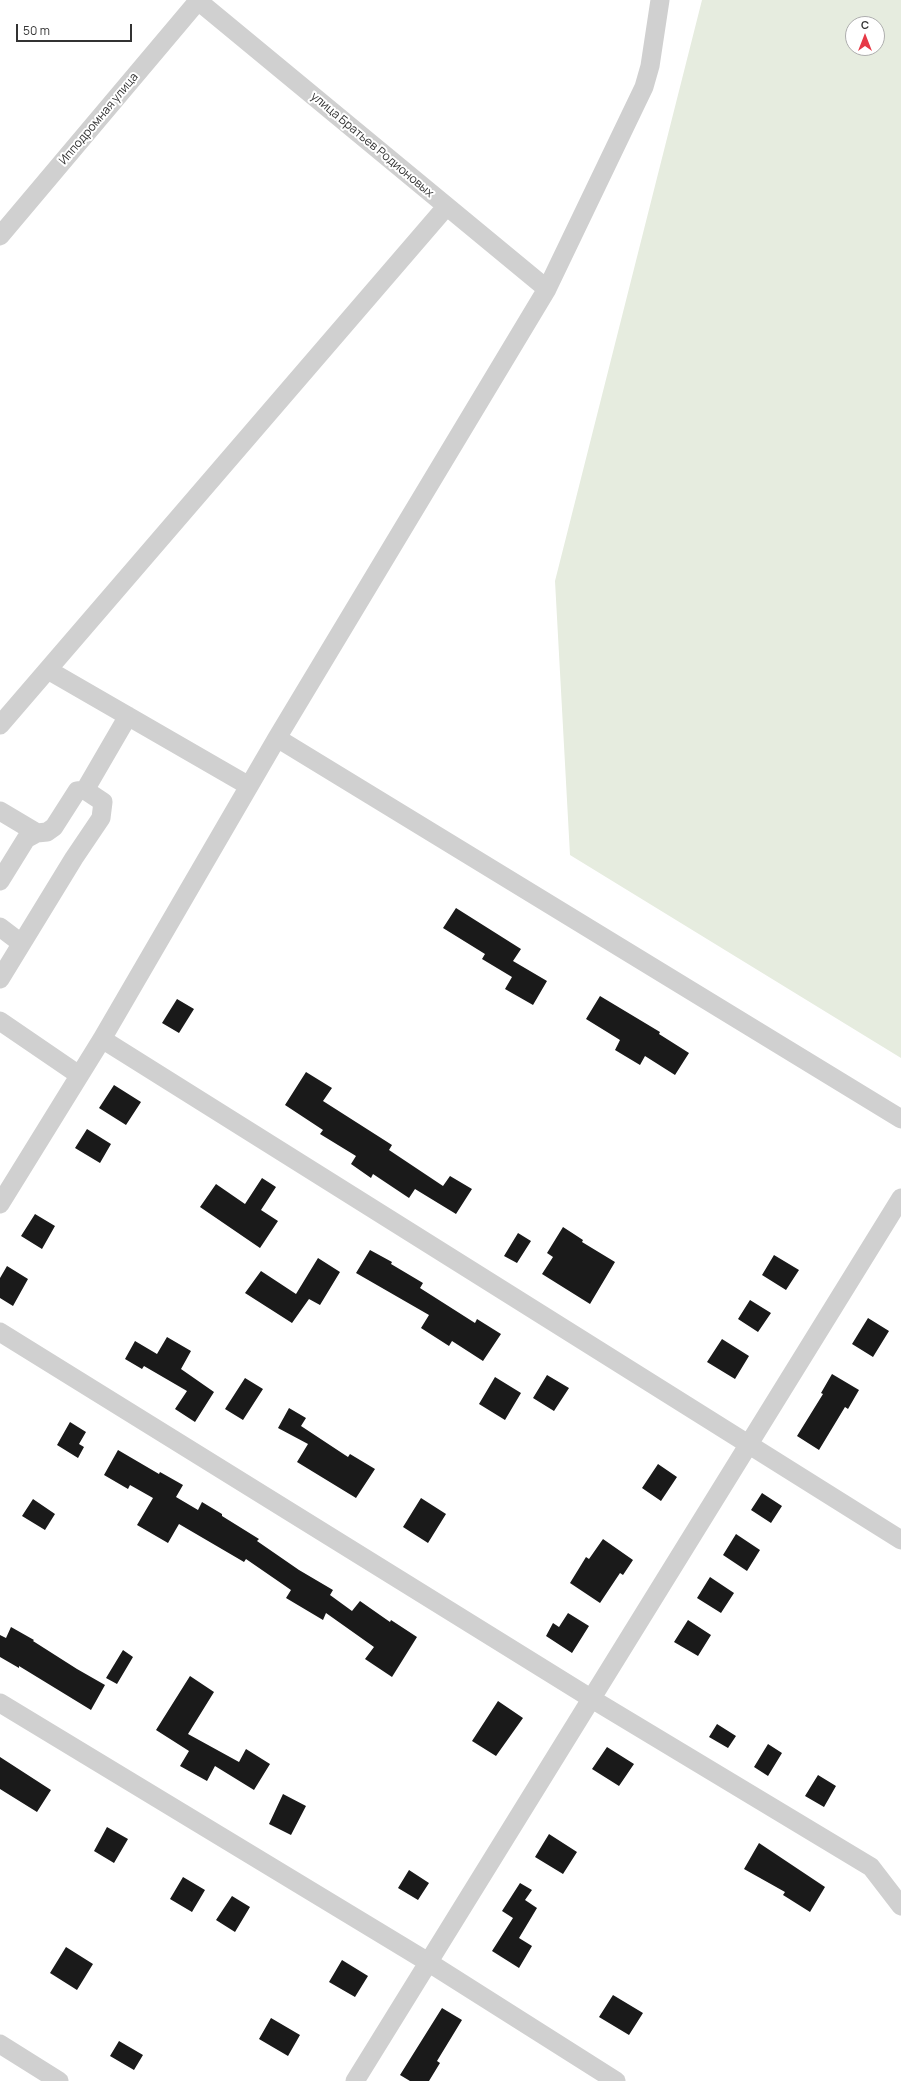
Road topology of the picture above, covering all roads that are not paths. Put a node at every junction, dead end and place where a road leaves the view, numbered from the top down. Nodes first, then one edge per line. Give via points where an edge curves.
1 (660, 0) edge
2 (206, 3) edge
3 (446, 207) junction
4 (0, 236) edge
5 (547, 289) junction
6 (48, 670) junction
7 (128, 716) junction
8 (0, 725) edge
9 (277, 738) junction
10 (249, 786) junction
11 (85, 790) junction
12 (0, 810) edge
13 (37, 833) junction
14 (0, 881) edge
15 (0, 927) edge
16 (21, 943) junction
17 (0, 979) edge
18 (0, 1021) edge
19 (102, 1039) junction
20 (79, 1075) junction
21 (901, 1119) edge
22 (901, 1198) edge
23 (0, 1204) edge
24 (0, 1332) edge
25 (749, 1445) junction
26 (901, 1540) edge
27 (592, 1699) junction
28 (0, 1703) edge
29 (901, 1906) edge
30 (428, 1962) junction
31 (0, 2044) edge
32 (59, 2081) edge
33 (355, 2081) edge
34 (616, 2081) edge

1 - 5 street via 650,66 644,87
2 - 3 street, улица Братьев Родионовых
2 - 4 street, Ипподромная улица
3 - 5 street, улица Братьев Родионовых
3 - 6 street
5 - 9 street
6 - 7 street
6 - 8 street
7 - 10 street
7 - 11 street
9 - 10 street
9 - 21 street
10 - 19 street
11 - 13 street via 77,791 54,827 47,832
11 - 16 street via 103,802 101,818
12 - 13 street
13 - 14 street via 26,839
15 - 16 street
16 - 17 street
18 - 20 street
19 - 20 street
19 - 25 street
20 - 23 street
22 - 25 street
24 - 27 street
25 - 26 street
25 - 27 street
27 - 29 street via 870,1868
27 - 30 street
28 - 30 street
30 - 33 street
30 - 34 street
31 - 32 street

